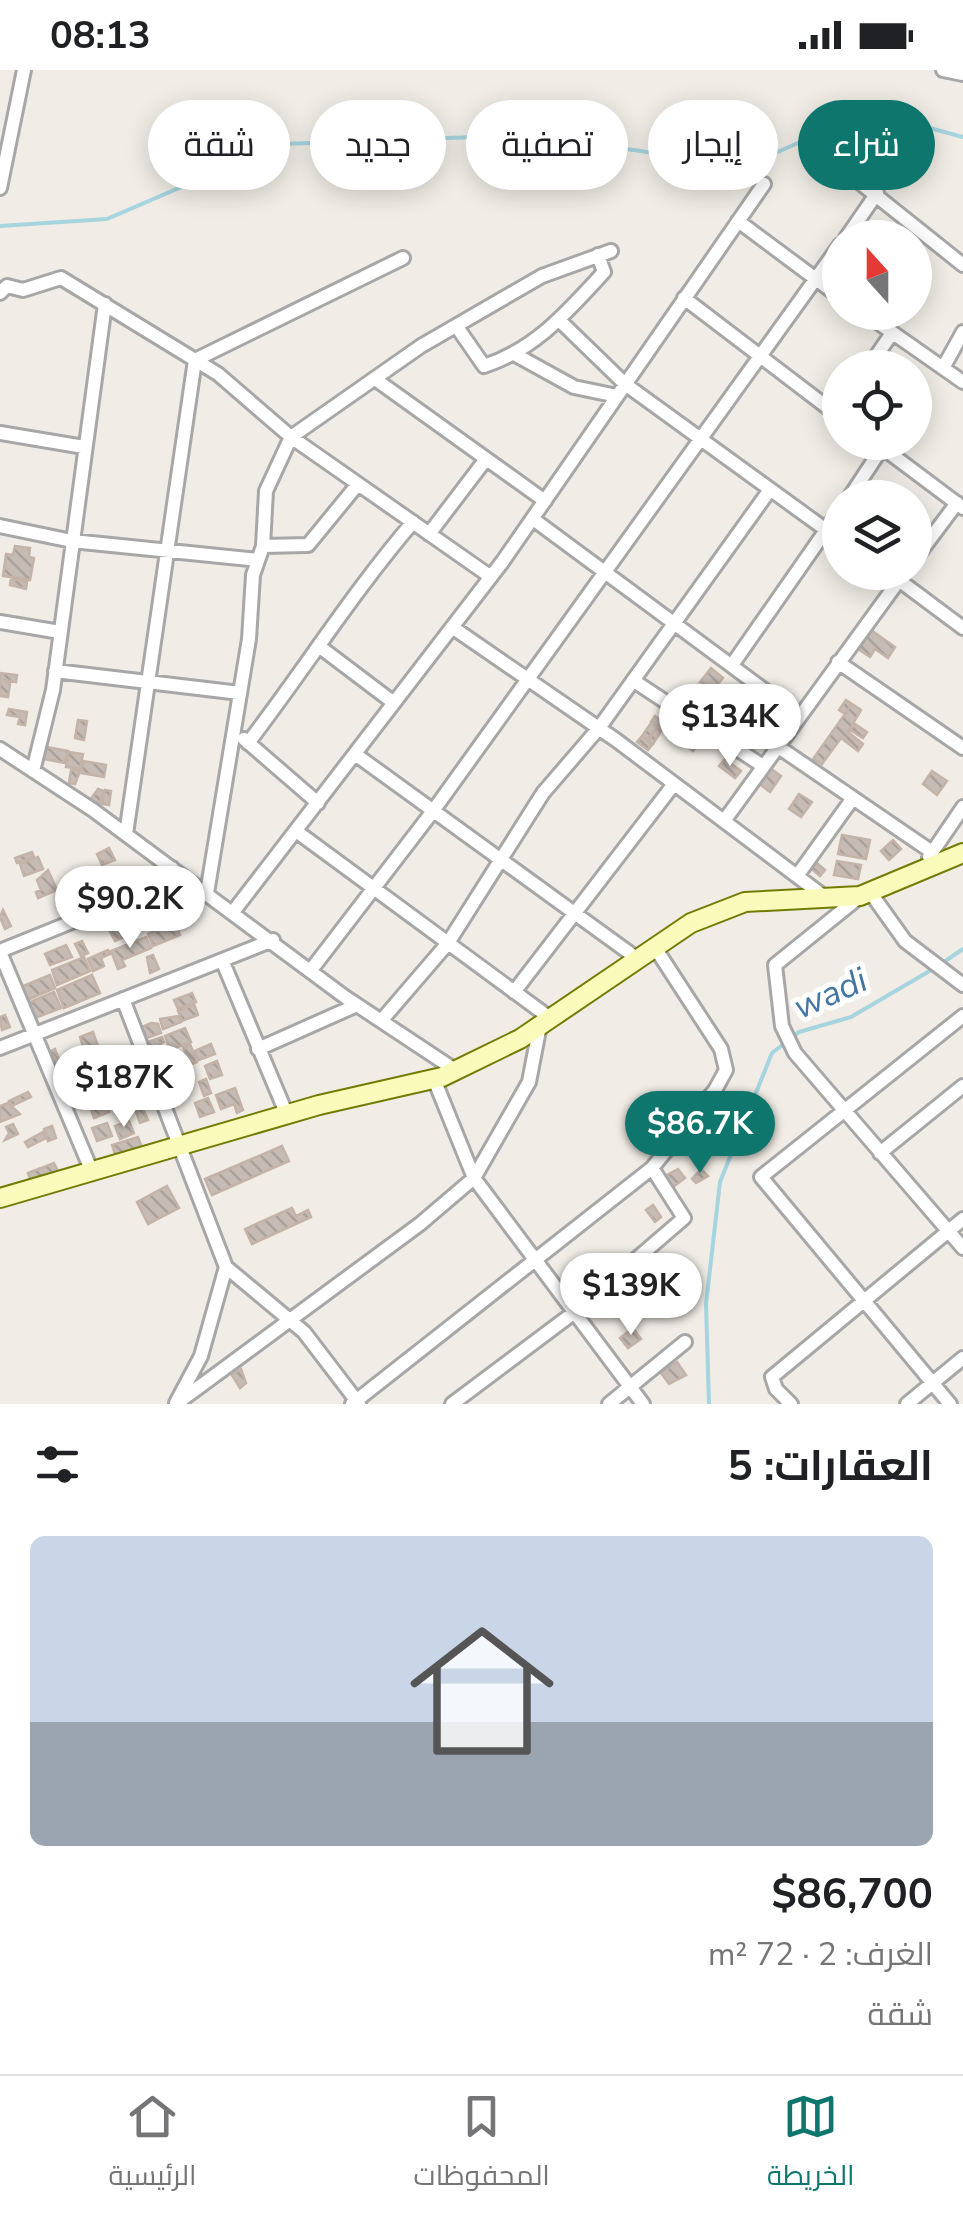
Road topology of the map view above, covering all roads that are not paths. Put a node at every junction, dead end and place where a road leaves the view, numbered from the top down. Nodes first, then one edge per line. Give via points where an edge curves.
1 (24, 70) edge
2 (943, 70) edge
3 (963, 74) edge
4 (0, 188) edge
5 (760, 190) edge
6 (873, 190) edge
7 (877, 193) junction
8 (858, 220) edge
9 (738, 221) junction
10 (402, 258) dead end
11 (963, 265) edge
12 (822, 272) edge
13 (816, 280) junction
14 (822, 284) edge
15 (0, 293) edge
16 (684, 298) junction
17 (105, 304) junction
18 (560, 320) junction
19 (457, 327) junction
20 (888, 330) edge
21 (963, 332) edge
22 (892, 333) junction
23 (880, 350) edge
24 (516, 355) junction
25 (762, 359) junction
26 (195, 360) junction
27 (943, 368) junction
28 (374, 379) junction
29 (963, 382) edge
30 (621, 390) junction
31 (822, 401) edge
32 (0, 433) edge
33 (291, 437) junction
34 (701, 442) junction
35 (84, 447) junction
36 (486, 459) junction
37 (899, 460) edge
38 (358, 484) junction
39 (769, 491) junction
40 (545, 501) junction
41 (960, 505) edge
42 (533, 519) junction
43 (413, 522) junction
44 (0, 526) edge
45 (822, 528) edge
46 (429, 534) junction
47 (822, 537) edge
48 (932, 539) edge
49 (72, 541) junction
50 (167, 552) junction
51 (261, 553) junction
52 (607, 572) junction
53 (491, 577) junction
54 (887, 590) edge
55 (916, 590) edge
56 (0, 622) edge
57 (676, 623) junction
58 (452, 627) junction
59 (963, 628) edge
60 (60, 632) junction
61 (320, 647) junction
62 (838, 662) junction
63 (732, 665) junction
64 (56, 671) junction
65 (529, 680) junction
66 (148, 681) junction
67 (634, 681) junction
68 (240, 693) junction
69 (394, 703) junction
70 (798, 715) junction
71 (599, 728) junction
72 (234, 732) junction
73 (248, 743) junction
74 (777, 746) junction
75 (963, 748) edge
76 (0, 749) edge
77 (354, 754) junction
78 (762, 766) junction
79 (33, 771) junction
80 (674, 784) junction
81 (853, 798) junction
82 (318, 802) junction
83 (963, 806) edge
84 (433, 811) junction
85 (724, 821) junction
86 (296, 830) junction
87 (126, 834) junction
88 (932, 852) junction
89 (963, 853) edge
90 (502, 860) junction
91 (172, 868) junction
92 (919, 872) junction
93 (797, 876) junction
94 (375, 889) junction
95 (206, 893) junction
96 (865, 894) junction
97 (826, 898) junction
98 (234, 912) junction
99 (575, 914) junction
100 (273, 940) junction
101 (448, 943) junction
102 (654, 946) junction
103 (0, 952) edge
104 (635, 957) junction
105 (222, 960) junction
106 (310, 970) junction
107 (963, 986) edge
108 (514, 992) junction
109 (124, 999) junction
110 (357, 1005) junction
111 (963, 1016) edge
112 (381, 1021) junction
113 (544, 1021) junction
114 (32, 1036) junction
115 (0, 1048) edge
116 (258, 1049) junction
117 (444, 1075) junction
118 (963, 1086) edge
119 (845, 1108) junction
120 (287, 1115) junction
121 (182, 1146) junction
122 (880, 1153) junction
123 (652, 1168) junction
124 (92, 1172) junction
125 (474, 1178) junction
126 (0, 1198) edge
127 (963, 1219) edge
128 (949, 1231) junction
129 (963, 1248) edge
130 (538, 1260) junction
131 (226, 1267) junction
132 (864, 1301) junction
133 (576, 1311) junction
134 (292, 1321) junction
135 (685, 1342) dead end
136 (963, 1358) edge
137 (933, 1382) junction
138 (633, 1386) junction
139 (356, 1403) edge
140 (176, 1404) edge
141 (452, 1404) edge
142 (609, 1404) edge
143 (643, 1404) edge
144 (791, 1404) edge
145 (906, 1404) edge
146 (950, 1404) edge

1 - 4 street
2 - 3 street
5 - 9 street
6 - 7 street
7 - 8 street
7 - 11 street
9 - 13 street
9 - 16 street
10 - 26 street
12 - 13 street
13 - 14 street
13 - 25 street
15 - 17 street via 61,278
16 - 25 street
16 - 30 street
17 - 26 street
17 - 35 street
18 - 19 street via 604,272 605,253 542,276
18 - 24 street
18 - 30 street
19 - 24 street via 484,366
19 - 28 street
20 - 22 street
21 - 27 street
22 - 23 street
22 - 27 street
24 - 30 street via 574,387
25 - 31 street
25 - 34 street
26 - 33 street
26 - 50 street
27 - 29 street
28 - 33 street
28 - 36 street
30 - 34 street
30 - 40 street
32 - 35 street
33 - 38 street
33 - 51 street via 266,491
34 - 39 street
34 - 52 street
35 - 49 street
36 - 40 street
36 - 46 street
37 - 41 street
38 - 43 street
38 - 51 street via 308,545
39 - 45 street
39 - 57 street
40 - 42 street
41 - 48 street
42 - 52 street
42 - 53 street
43 - 46 street
43 - 61 street via 362,582
44 - 49 street
46 - 53 street
47 - 63 street
49 - 50 street
49 - 60 street
50 - 51 street
50 - 66 street
51 - 68 street
52 - 57 street
52 - 65 street
53 - 58 street
54 - 62 street
55 - 59 street
56 - 60 street
57 - 63 street
57 - 67 street
58 - 65 street
58 - 69 street
60 - 64 street
61 - 69 street
61 - 73 street
62 - 70 street
62 - 75 street
63 - 70 street
64 - 66 street
64 - 79 street
65 - 71 street
65 - 84 street
66 - 68 street
66 - 87 street
67 - 71 street
67 - 78 street
68 - 72 street
69 - 77 street
70 - 74 street
71 - 80 street
71 - 90 street via 543,793
72 - 73 street
72 - 95 street
73 - 82 street
74 - 78 street
74 - 81 street
76 - 79 street
77 - 82 street
77 - 84 street
78 - 85 street
79 - 87 street
80 - 85 street
80 - 99 street
81 - 88 street
81 - 93 street
82 - 86 street
83 - 88 street
84 - 90 street
84 - 94 street
85 - 93 street
86 - 94 street
86 - 98 street
87 - 91 street
88 - 92 street
89 - 92 street
90 - 99 street
90 - 101 street
91 - 95 street
91 - 103 street
92 - 96 street
93 - 97 street
94 - 101 street
94 - 106 street
95 - 98 street
96 - 97 street
96 - 107 street via 905,941
96 - 119 street via 775,965 782,1026 795,1053
97 - 102 street via 745,902
98 - 100 street
99 - 104 street
99 - 108 street
100 - 105 street
100 - 106 street
101 - 108 street
101 - 112 street
102 - 104 street
102 - 123 street via 721,1049 726,1070
103 - 114 street
104 - 113 street
105 - 109 street
105 - 116 street
106 - 110 street
108 - 113 street
109 - 114 street
109 - 121 street
110 - 112 street
110 - 116 street
111 - 119 street
112 - 117 street
113 - 117 street
113 - 125 street via 529,1082
114 - 115 street
114 - 124 street
116 - 120 street
117 - 120 street
117 - 125 street
118 - 122 street
119 - 122 street
119 - 132 street via 760,1178
120 - 121 street
121 - 124 street
121 - 131 street
122 - 128 street
123 - 130 street
123 - 133 street via 684,1218
124 - 126 street
125 - 130 street
125 - 134 street
127 - 128 street
128 - 129 street
128 - 132 street
130 - 133 street
130 - 139 street
131 - 134 street
131 - 140 street via 201,1356
132 - 137 street
132 - 144 street via 772,1377
133 - 138 street
133 - 141 street
134 - 139 street
134 - 140 street
135 - 138 street
136 - 137 street
137 - 145 street
137 - 146 street
138 - 142 street
138 - 143 street

